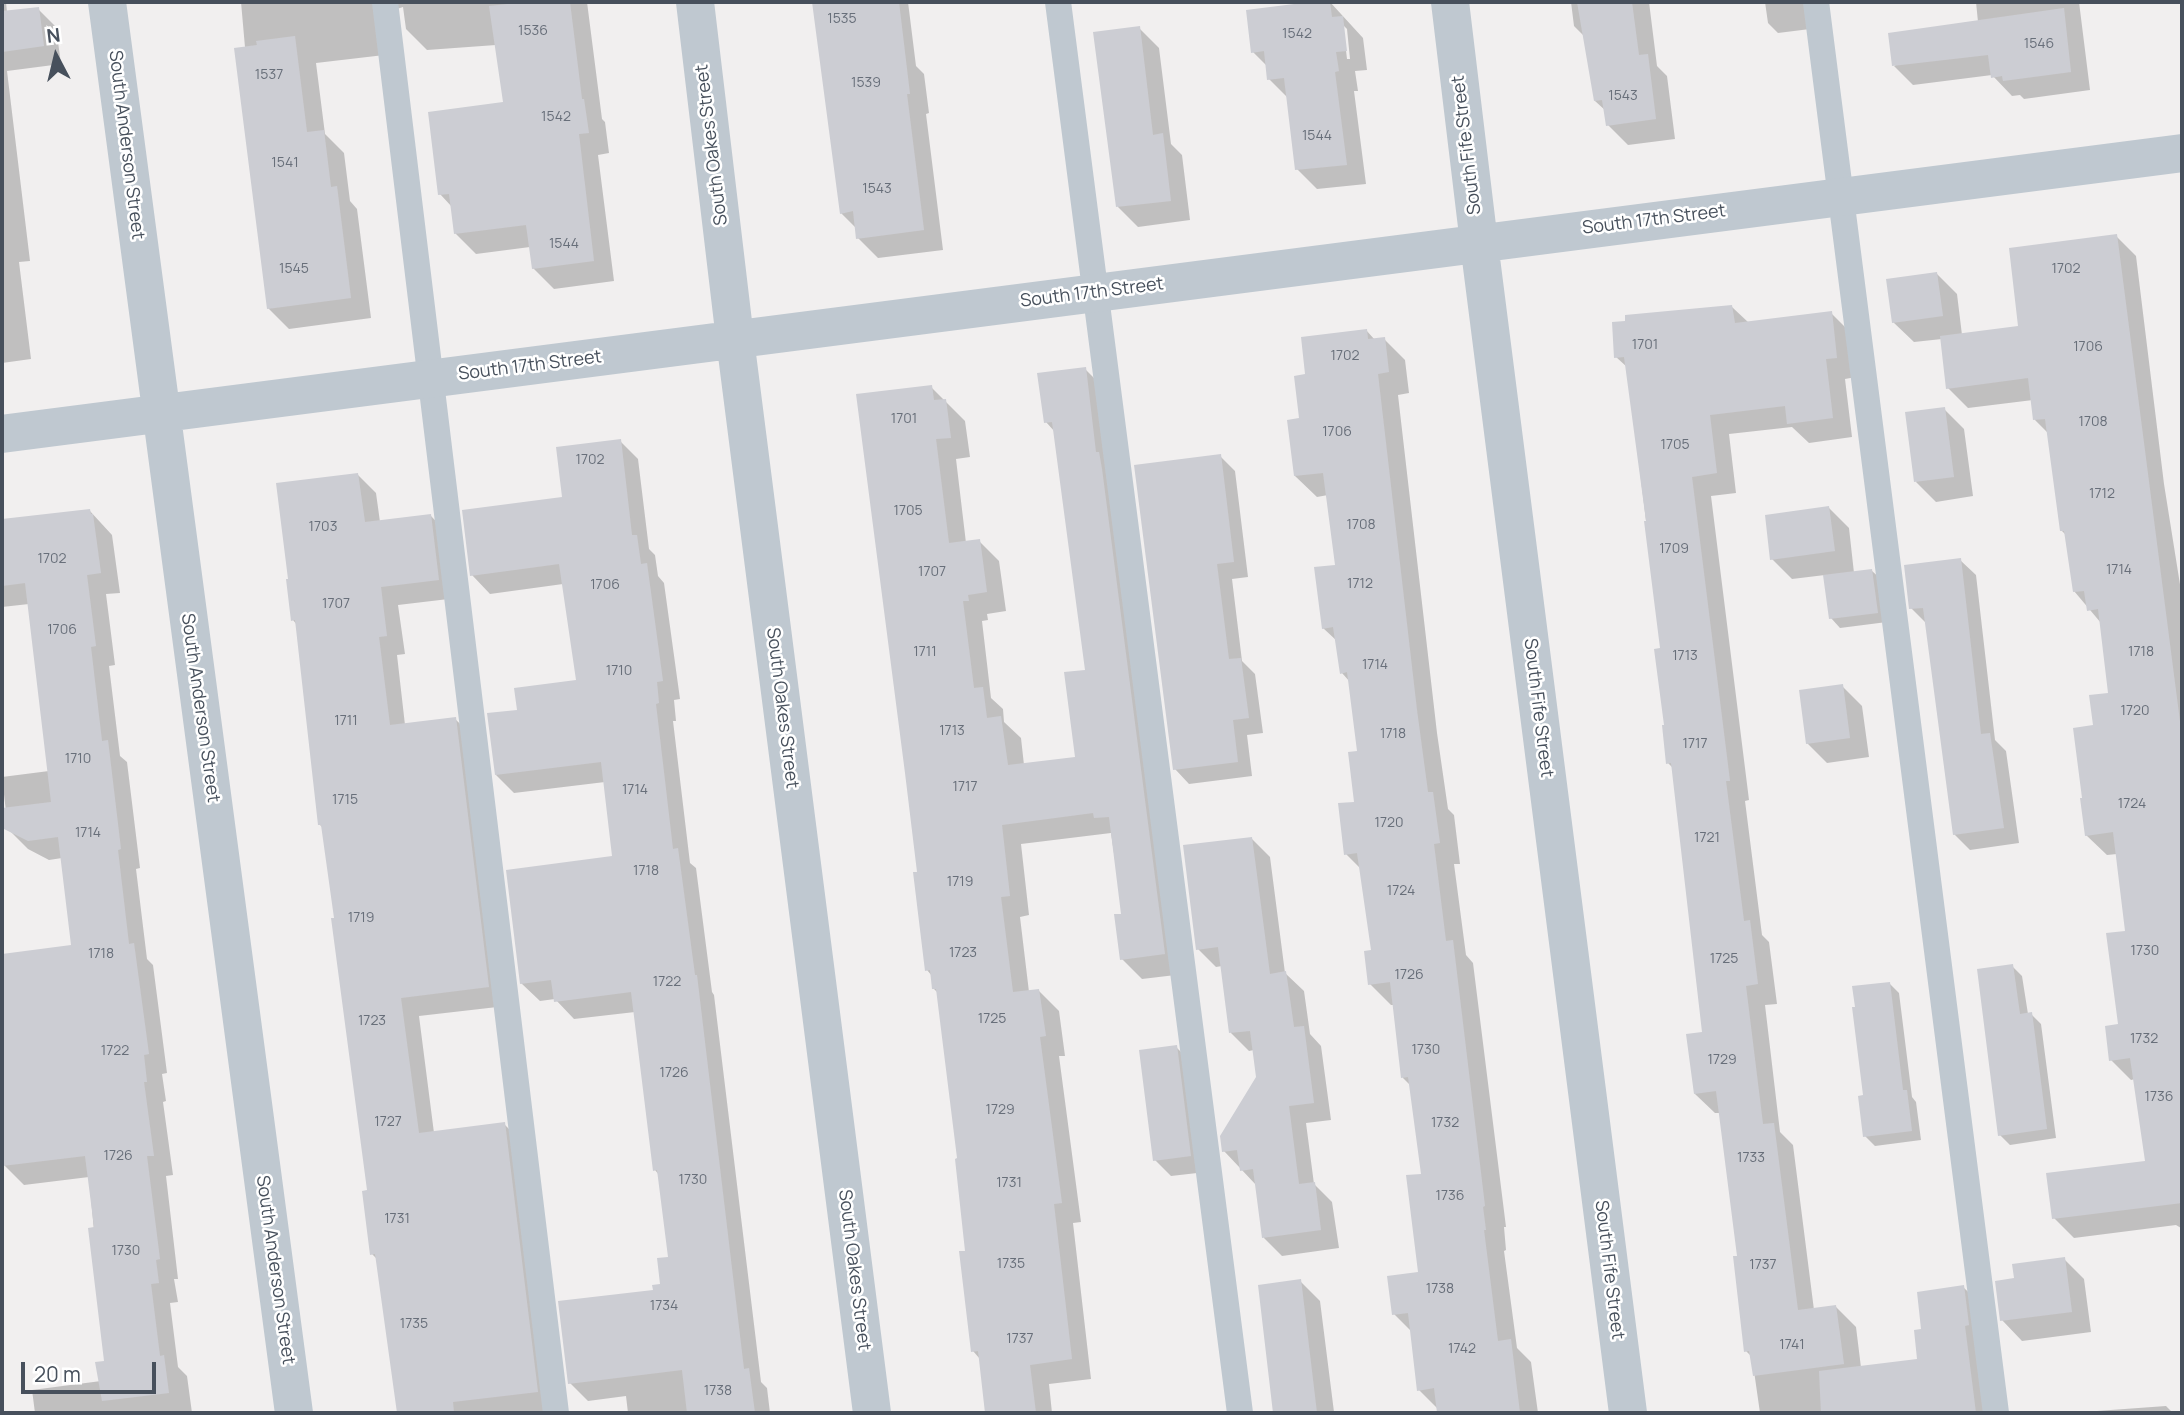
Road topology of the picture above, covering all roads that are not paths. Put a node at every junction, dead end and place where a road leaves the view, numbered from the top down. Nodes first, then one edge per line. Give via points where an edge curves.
1 (107, 2) edge
2 (385, 2) edge
3 (695, 2) edge
4 (1058, 2) edge
5 (1450, 2) edge
6 (1816, 2) edge
7 (2182, 153) edge
8 (1841, 197) junction
9 (1479, 243) junction
10 (1095, 293) junction
11 (735, 339) junction
12 (430, 379) junction
13 (161, 414) junction
14 (2, 435) edge
15 (294, 1413) edge
16 (556, 1413) edge
17 (872, 1413) edge
18 (1240, 1413) edge
19 (1628, 1413) edge
20 (1996, 1413) edge

1 - 13 street, South Anderson Street
2 - 12 lane
3 - 11 street, South Oakes Street
4 - 10 lane
5 - 9 street, South Fife Street
6 - 8 lane
7 - 8 street, South 17th Street
8 - 9 street, South 17th Street
8 - 20 lane
9 - 10 street, South 17th Street
9 - 19 street, South Fife Street
10 - 11 street, South 17th Street
10 - 18 lane
11 - 12 street, South 17th Street
11 - 17 street, South Oakes Street
12 - 13 street, South 17th Street
12 - 16 lane
13 - 14 street, South 17th Street
13 - 15 street, South Anderson Street

